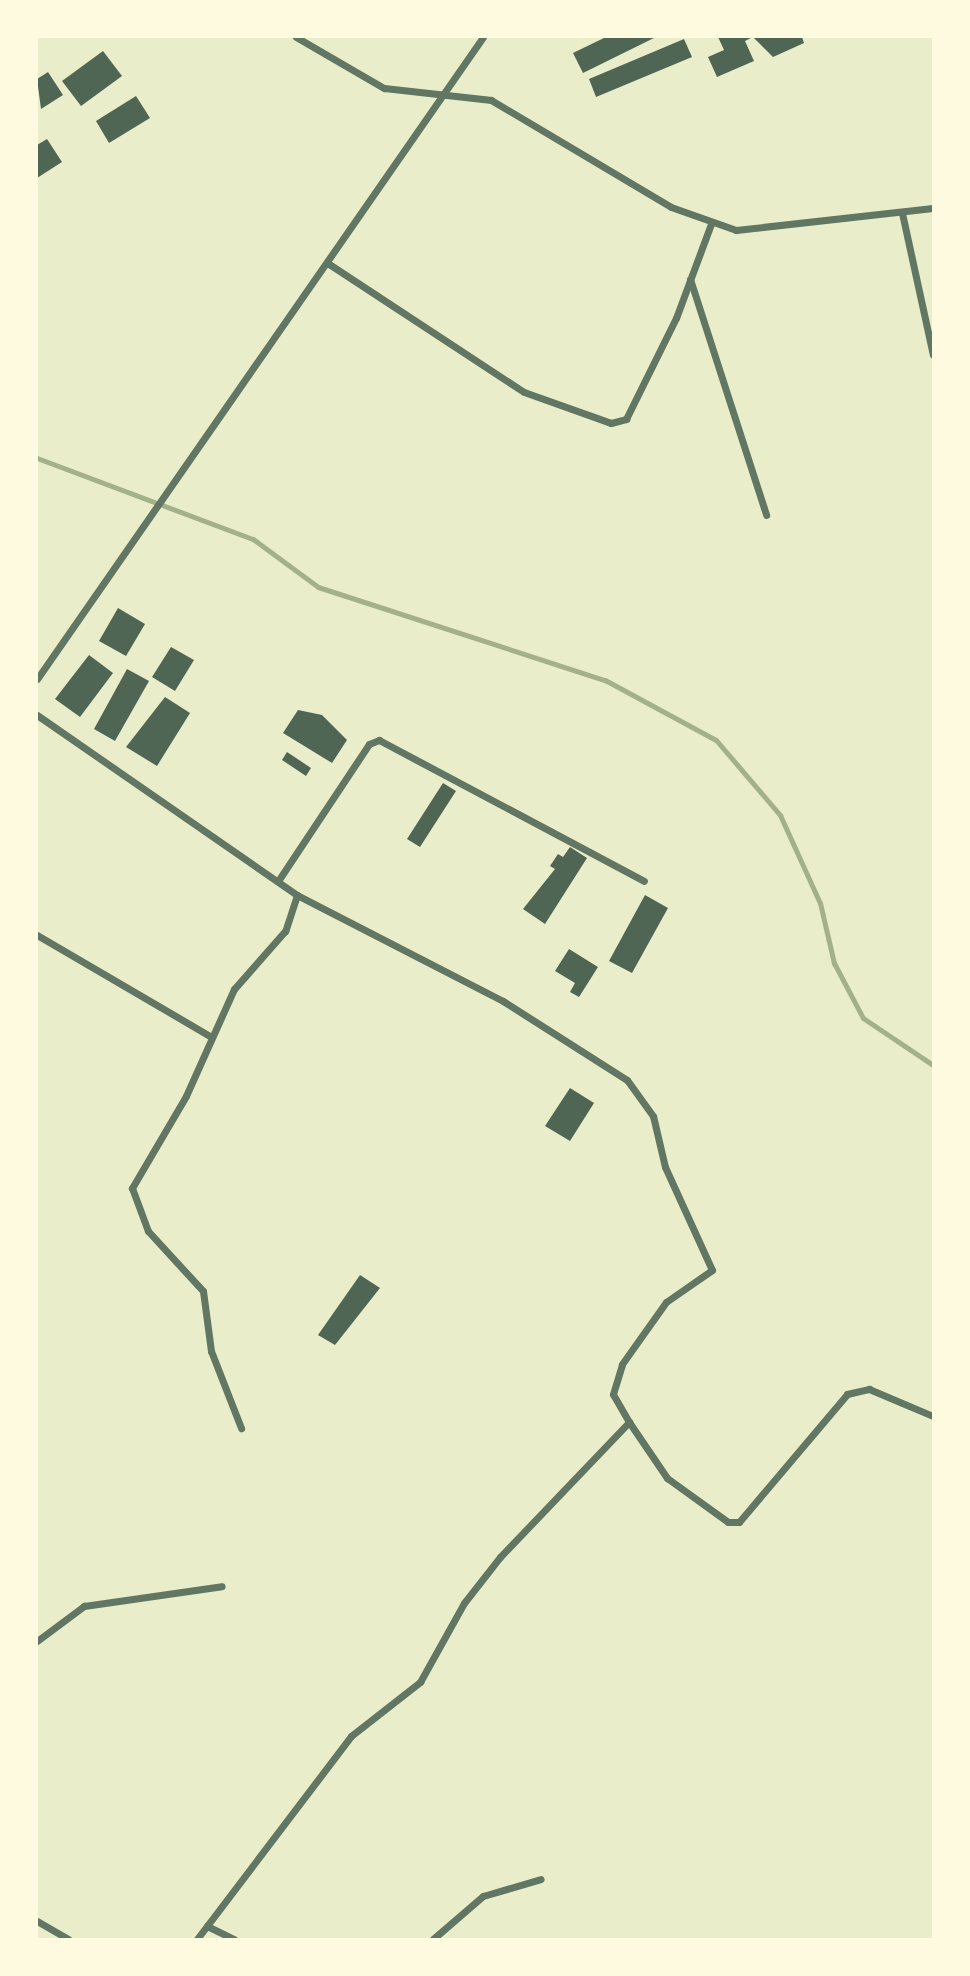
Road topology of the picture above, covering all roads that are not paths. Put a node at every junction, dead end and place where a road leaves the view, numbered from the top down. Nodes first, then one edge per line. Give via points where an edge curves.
1 (296, 37) edge
2 (483, 37) edge
3 (448, 93) junction
4 (933, 208) edge
5 (902, 213) junction
6 (712, 223) junction
7 (329, 264) junction
8 (690, 278) junction
9 (933, 355) edge
10 (766, 515) dead end
11 (37, 679) edge
12 (37, 715) edge
13 (278, 881) junction
14 (644, 881) dead end
15 (297, 895) junction
16 (37, 935) edge
17 (210, 1036) junction
18 (933, 1416) edge
19 (629, 1422) junction
20 (241, 1428) dead end
21 (222, 1586) dead end
22 (37, 1641) edge
23 (541, 1879) dead end
24 (37, 1922) edge
25 (207, 1926) junction
26 (68, 1939) edge
27 (197, 1939) edge
28 (234, 1939) edge
29 (433, 1939) edge

1 - 3 street via 384,88
2 - 3 street
3 - 6 street via 491,100 671,207
3 - 7 street
4 - 5 street
5 - 6 street via 736,230
5 - 9 street
6 - 8 street
7 - 8 street via 524,392 611,424 626,419
7 - 11 street
8 - 10 street
12 - 13 street
13 - 14 street via 369,744 379,740
13 - 15 street
15 - 17 street via 285,931 241,978
15 - 19 street via 503,1001 644,1097 665,1167 712,1270 666,1302 622,1364 613,1394
16 - 17 street
17 - 20 street via 186,1096 132,1188 148,1231 203,1291 212,1351
18 - 19 street via 869,1389 848,1394 739,1522 728,1522 667,1478
19 - 25 street via 500,1557 464,1603 420,1682 351,1737
21 - 22 street via 84,1606
23 - 29 street via 483,1896
24 - 26 street
25 - 27 street
25 - 28 street

